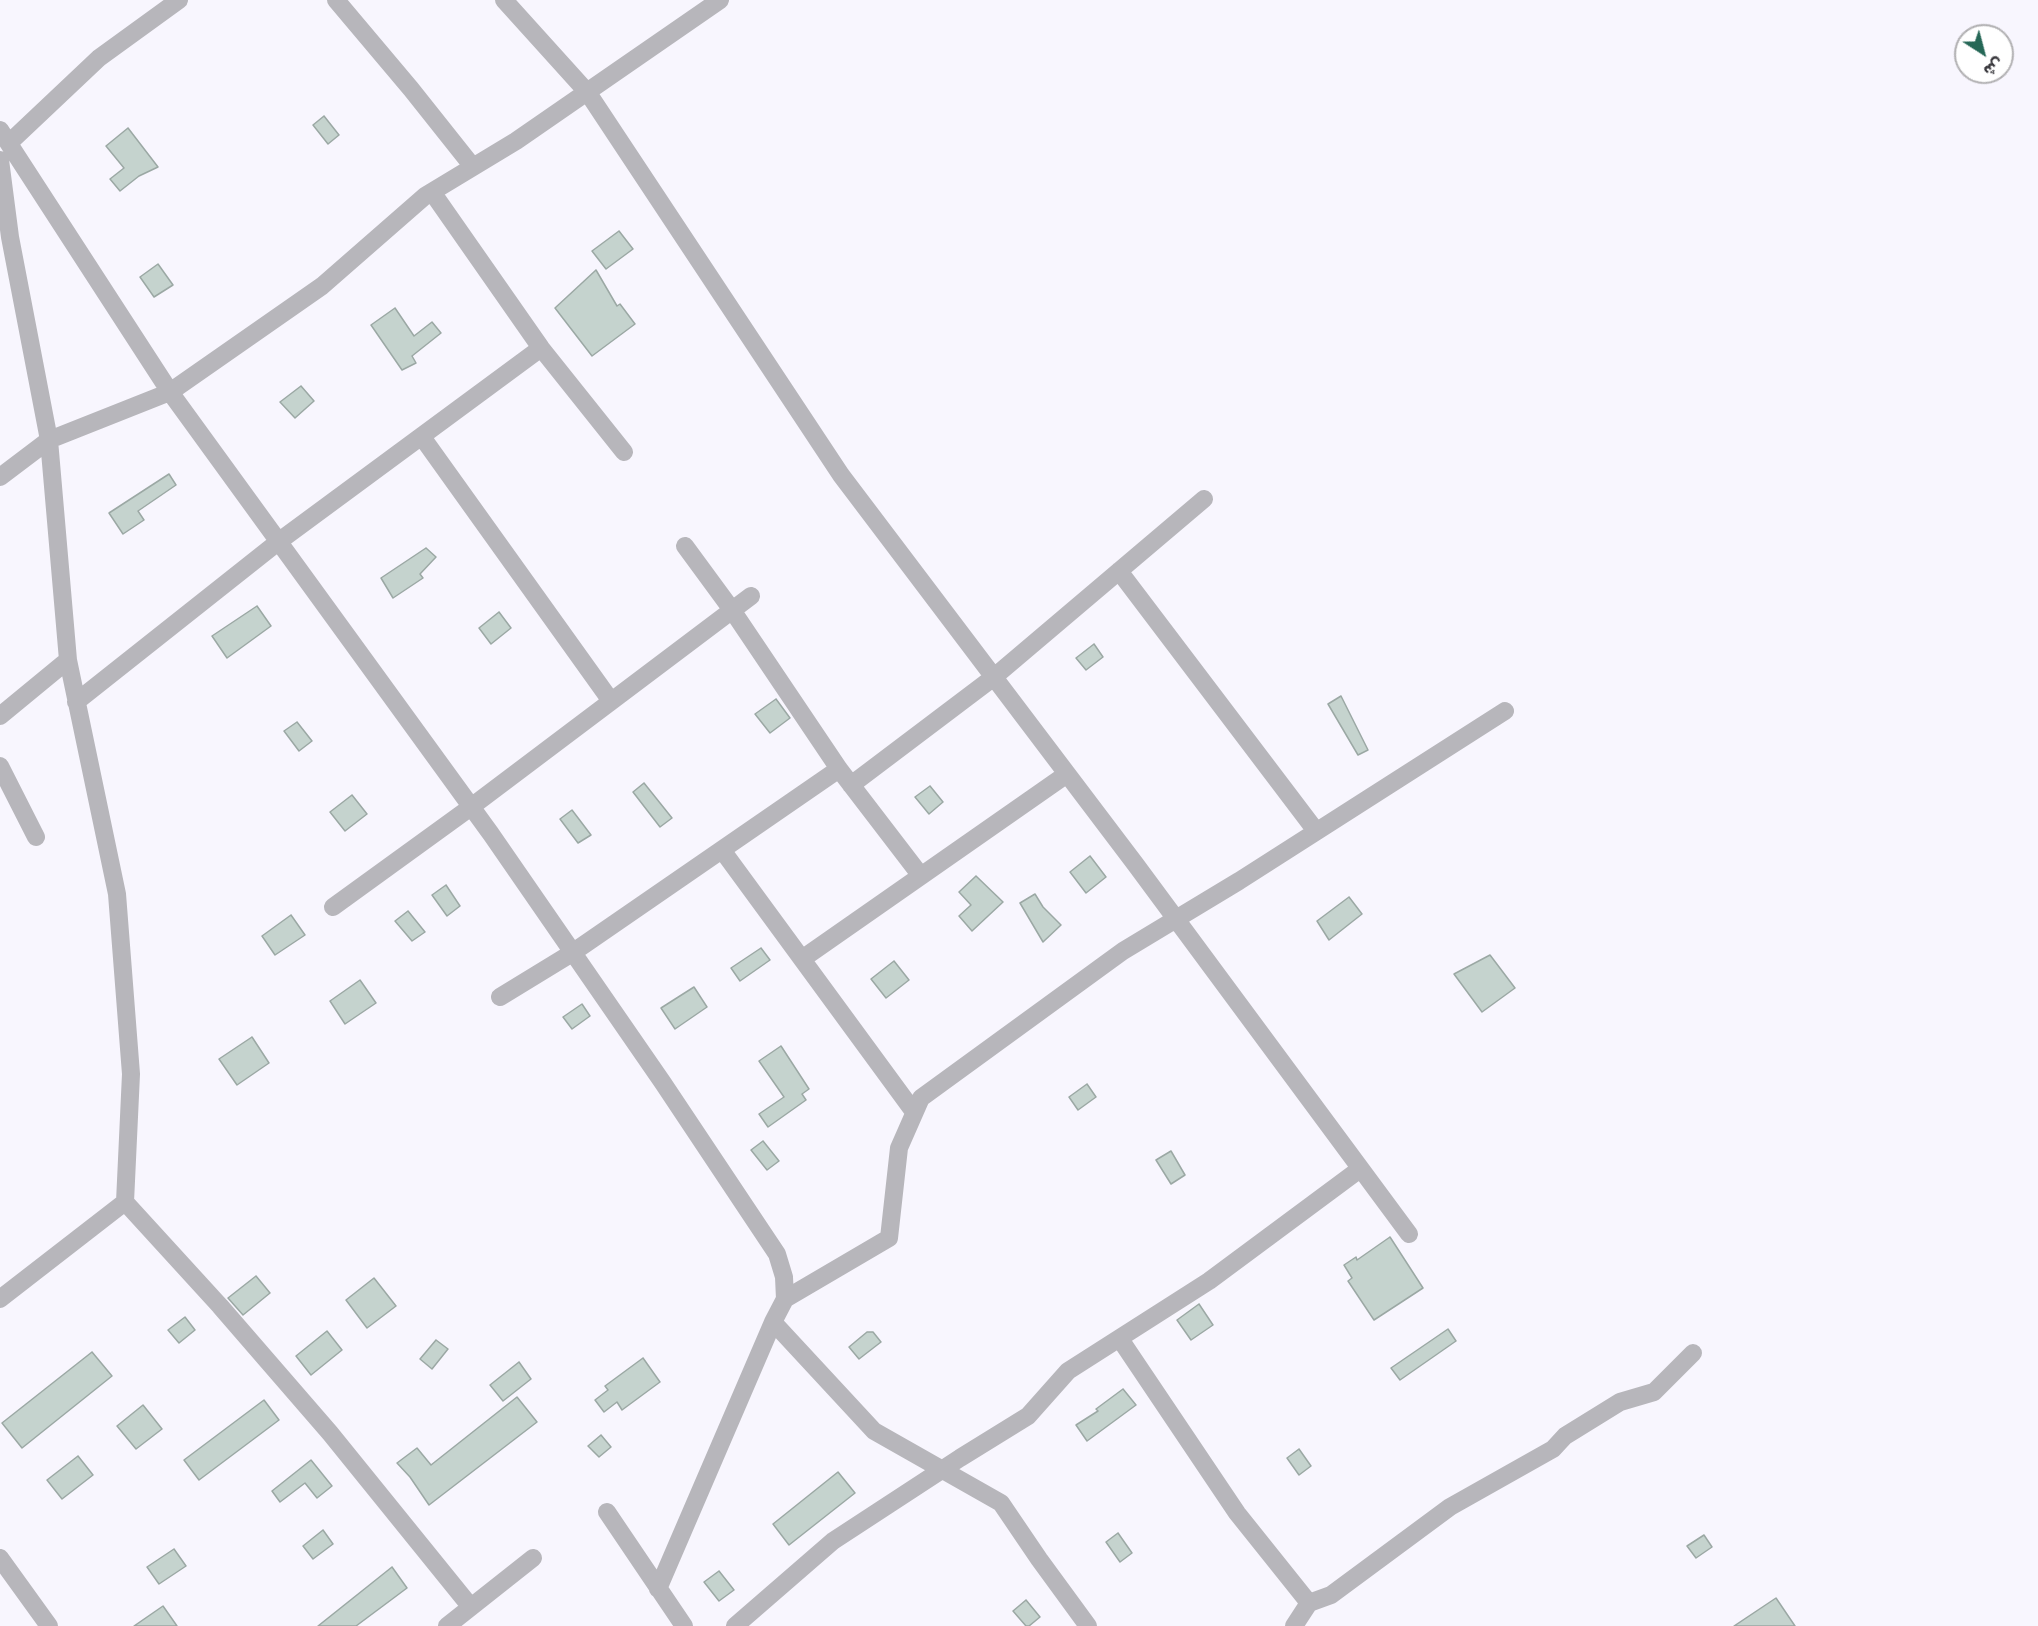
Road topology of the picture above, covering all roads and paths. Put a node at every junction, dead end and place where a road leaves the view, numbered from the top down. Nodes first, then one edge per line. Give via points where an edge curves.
1 (179, 0) edge
2 (336, 0) edge
3 (504, 0) edge
4 (720, 0) edge
5 (588, 93) junction
6 (4, 136) edge
7 (0, 159) edge
8 (473, 167) junction
9 (432, 192) junction
10 (5, 242) edge
11 (542, 348) junction
12 (170, 392) junction
13 (422, 437) junction
14 (49, 440) junction
15 (624, 452) dead end
16 (0, 477) edge
17 (1204, 499) dead end
18 (278, 542) junction
19 (685, 546) dead end
20 (1119, 571) junction
21 (751, 596) dead end
22 (732, 610) junction
23 (68, 660) junction
24 (994, 677) junction
25 (611, 701) junction
26 (76, 702) junction
27 (1505, 711) dead end
28 (0, 716) edge
29 (0, 766) edge
30 (839, 769) junction
31 (1067, 774) junction
32 (851, 785) junction
33 (471, 807) junction
34 (1316, 831) junction
35 (36, 837) dead end
36 (722, 850) junction
37 (921, 876) junction
38 (333, 907) dead end
39 (1176, 919) junction
40 (573, 953) junction
41 (802, 959) junction
42 (500, 997) dead end
43 (914, 1112) junction
44 (1360, 1169) junction
45 (125, 1202) junction
46 (1409, 1234) dead end
47 (0, 1299) edge
48 (785, 1299) junction
49 (773, 1322) junction
50 (1120, 1338) junction
51 (1693, 1353) dead end
52 (941, 1470) junction
53 (607, 1512) dead end
54 (0, 1558) edge
55 (533, 1558) dead end
56 (658, 1589) junction
57 (1310, 1603) junction
58 (470, 1606) junction
59 (49, 1626) edge
60 (447, 1626) edge
61 (684, 1626) edge
62 (735, 1626) edge
63 (1088, 1626) edge
64 (1294, 1626) edge

1 - 6 street via 99,58
2 - 8 street
3 - 5 street
4 - 5 street
5 - 8 street
5 - 24 street via 841,475
6 - 12 street
7 - 10 street
8 - 9 street
9 - 11 street
9 - 12 street via 322,286
10 - 14 street
11 - 13 street
11 - 15 street
12 - 14 street
12 - 18 street
13 - 18 street
13 - 25 street
14 - 16 street
14 - 23 street
17 - 20 street
18 - 26 street
18 - 33 street
19 - 22 street
20 - 24 street
20 - 34 street
21 - 22 street
22 - 25 street
22 - 30 street
23 - 26 street
23 - 28 street
24 - 31 street
24 - 32 street
25 - 33 street
26 - 45 street via 117,894 132,1074
27 - 34 street
29 - 35 street
30 - 32 street
30 - 36 street
31 - 37 street
31 - 39 street
32 - 37 street
33 - 38 street
33 - 40 street
34 - 39 street
36 - 40 street
36 - 41 street
37 - 41 street
39 - 43 street via 1123,951 921,1098
39 - 44 street
40 - 42 street
40 - 48 street via 777,1254
41 - 43 street
43 - 48 street via 899,1148 889,1238
44 - 46 street
44 - 50 street via 1209,1281
45 - 47 street
45 - 58 street via 322,1424
48 - 49 street
49 - 52 street via 874,1431
49 - 56 street
50 - 52 street via 1068,1371 1028,1416
50 - 57 street via 1236,1513
51 - 57 street via 1654,1392 1620,1402 1565,1436 1553,1449 1450,1507 1331,1596
52 - 62 street via 834,1541
52 - 63 street via 1001,1503
53 - 56 street
54 - 59 street
55 - 58 street
56 - 61 street
57 - 64 street
58 - 60 street

